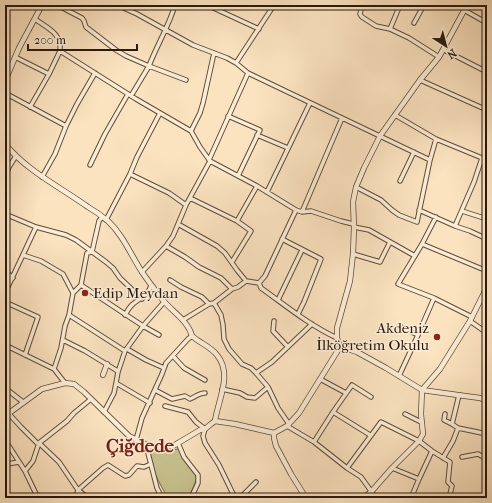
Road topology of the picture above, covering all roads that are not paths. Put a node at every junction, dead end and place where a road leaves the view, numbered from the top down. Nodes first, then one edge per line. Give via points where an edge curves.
1 (35, 5) edge
2 (57, 5) edge
3 (117, 5) edge
4 (175, 5) edge
5 (207, 5) edge
6 (274, 5) edge
7 (362, 5) edge
8 (400, 5) edge
9 (424, 5) edge
10 (467, 5) edge
11 (41, 7) edge
12 (464, 10) junction
13 (35, 19) junction
14 (414, 23) dead end
15 (487, 23) edge
16 (259, 29) junction
17 (390, 29) junction
18 (166, 30) junction
19 (444, 50) junction
20 (60, 51) junction
21 (214, 53) junction
22 (14, 57) junction
23 (439, 57) junction
24 (236, 63) junction
25 (149, 66) junction
26 (487, 72) edge
27 (94, 73) junction
28 (248, 73) junction
29 (49, 74) junction
30 (186, 80) dead end
31 (420, 80) junction
32 (5, 81) edge
33 (5, 93) edge
34 (130, 95) junction
35 (310, 103) junction
36 (30, 107) junction
37 (487, 110) edge
38 (160, 113) junction
39 (395, 115) junction
40 (228, 116) junction
41 (342, 118) junction
42 (66, 126) junction
43 (191, 131) junction
44 (257, 135) junction
45 (380, 136) junction
46 (436, 139) junction
47 (5, 144) edge
48 (288, 148) junction
49 (414, 152) junction
50 (16, 156) junction
51 (482, 158) junction
52 (210, 160) junction
53 (430, 160) junction
54 (487, 160) edge
55 (90, 165) dead end
56 (130, 174) junction
57 (238, 176) junction
58 (5, 177) edge
59 (42, 177) junction
60 (400, 181) dead end
61 (257, 186) junction
62 (356, 187) junction
63 (267, 192) junction
64 (190, 198) junction
65 (186, 205) junction
66 (296, 210) junction
67 (419, 210) junction
68 (462, 211) junction
69 (302, 212) junction
70 (5, 214) edge
71 (436, 217) junction
72 (104, 218) junction
73 (487, 219) edge
74 (237, 221) junction
75 (178, 224) junction
76 (353, 225) junction
77 (455, 226) junction
78 (36, 227) junction
79 (282, 239) junction
80 (487, 239) edge
81 (390, 242) junction
82 (422, 244) junction
83 (166, 246) junction
84 (302, 250) junction
85 (92, 252) junction
86 (352, 254) junction
87 (23, 255) junction
88 (415, 256) junction
89 (232, 262) junction
90 (5, 271) edge
91 (487, 271) edge
92 (142, 272) junction
93 (13, 278) junction
94 (170, 280) dead end
95 (246, 281) junction
96 (259, 283) junction
97 (81, 285) junction
98 (151, 285) junction
99 (487, 287) edge
100 (232, 289) junction
101 (5, 293) edge
102 (73, 293) junction
103 (434, 298) junction
104 (142, 299) junction
105 (278, 300) junction
106 (5, 302) edge
107 (164, 302) junction
108 (214, 303) junction
109 (209, 304) junction
110 (298, 314) junction
111 (69, 315) junction
112 (125, 315) junction
113 (471, 319) junction
114 (183, 320) junction
115 (274, 321) dead end
116 (312, 324) junction
117 (142, 326) junction
118 (399, 326) dead end
119 (487, 333) edge
120 (159, 335) dead end
121 (418, 335) junction
122 (192, 336) junction
123 (337, 338) junction
124 (63, 340) junction
125 (5, 346) edge
126 (288, 347) junction
127 (340, 347) junction
128 (126, 350) junction
129 (25, 355) junction
130 (173, 356) junction
131 (107, 364) junction
132 (164, 368) junction
133 (54, 369) junction
134 (118, 372) junction
135 (256, 373) junction
136 (103, 375) dead end
137 (399, 376) junction
138 (320, 379) junction
139 (205, 380) dead end
140 (65, 383) junction
141 (116, 383) junction
142 (268, 387) junction
143 (5, 388) edge
144 (487, 389) edge
145 (154, 390) junction
146 (222, 390) junction
147 (422, 390) junction
148 (205, 393) dead end
149 (346, 393) junction
150 (459, 395) junction
151 (371, 397) dead end
152 (91, 399) junction
153 (486, 401) edge
154 (23, 402) junction
155 (150, 403) junction
156 (165, 406) dead end
157 (104, 412) junction
158 (333, 412) junction
159 (405, 414) dead end
160 (445, 414) dead end
161 (7, 415) edge
162 (215, 421) junction
163 (421, 422) junction
164 (452, 424) junction
165 (288, 425) junction
166 (458, 428) junction
167 (205, 429) junction
168 (274, 433) junction
169 (487, 434) edge
170 (370, 435) junction
171 (5, 440) edge
172 (136, 440) junction
173 (419, 441) junction
174 (314, 442) junction
175 (39, 443) junction
176 (178, 443) junction
177 (149, 446) junction
178 (432, 451) junction
179 (462, 457) dead end
180 (443, 458) junction
181 (487, 458) edge
182 (19, 462) junction
183 (151, 464) junction
184 (5, 466) edge
185 (348, 468) junction
186 (392, 468) junction
187 (25, 471) junction
188 (419, 478) junction
189 (256, 482) dead end
190 (78, 490) junction
191 (371, 492) junction
192 (244, 497) edge
193 (38, 498) edge
194 (72, 498) edge
195 (88, 498) edge
196 (162, 498) edge
197 (191, 498) edge
198 (235, 498) edge
199 (238, 498) edge
200 (306, 498) edge
201 (363, 498) edge
202 (376, 498) edge
203 (412, 498) edge
204 (449, 498) edge

1 - 11 street
2 - 25 street via 82,18 86,27 116,50
3 - 18 street
4 - 18 street
5 - 16 street
6 - 16 street
7 - 17 street via 362,17 376,26
8 - 17 street
9 - 14 street
10 - 12 street
11 - 13 street
12 - 15 street
12 - 19 street
13 - 20 street via 57,35 60,40
13 - 22 street
16 - 24 street
17 - 23 street
18 - 21 street
18 - 25 street
19 - 23 street
19 - 26 street
20 - 27 street
20 - 29 street
21 - 24 street
21 - 43 street via 203,103
22 - 29 street
22 - 32 street
23 - 31 street
24 - 28 street
25 - 30 street
25 - 34 street
27 - 34 street
27 - 42 street
28 - 35 street
28 - 40 street
29 - 36 street
31 - 37 street
31 - 39 street
33 - 36 street
34 - 38 street
34 - 55 street via 105,134
35 - 41 street
35 - 48 street
36 - 42 street
38 - 43 street
38 - 56 street
39 - 45 street
39 - 46 street
40 - 44 street via 260,130
40 - 52 street
41 - 45 street
41 - 69 street
42 - 59 street
43 - 52 street
44 - 48 street
44 - 57 street
45 - 49 street
45 - 62 street
46 - 51 street
46 - 53 street
47 - 50 street
48 - 63 street
49 - 53 street
49 - 60 street
50 - 58 street
50 - 59 street
51 - 54 street
51 - 68 street
52 - 57 street
52 - 64 street
53 - 67 street
56 - 65 street via 170,193
56 - 72 street
57 - 61 street
59 - 72 street
61 - 63 street
61 - 74 street
62 - 67 street via 381,200 399,215 417,222
62 - 76 street
63 - 66 street
64 - 65 street
64 - 74 street
65 - 75 street
66 - 69 street
66 - 79 street
67 - 71 street
68 - 73 street
68 - 77 street
69 - 76 street via 311,212
70 - 78 street
71 - 77 street
71 - 82 street
72 - 85 street via 99,221
72 - 92 street via 124,242
74 - 89 street via 251,231
75 - 83 street
75 - 89 street via 217,246
76 - 81 street via 369,230
76 - 86 street
77 - 80 street
78 - 85 street via 66,235
78 - 87 street
79 - 84 street
79 - 96 street via 273,262
81 - 86 street via 380,262
81 - 88 street
82 - 88 street
82 - 91 street
83 - 92 street
83 - 100 street via 221,278
84 - 105 street
84 - 110 street via 321,259
85 - 97 street via 87,253
85 - 104 street via 113,268
86 - 123 street via 350,281
87 - 93 street
87 - 102 street via 41,261 63,274
88 - 103 street via 398,284
89 - 95 street
90 - 93 street
92 - 98 street
93 - 101 street
94 - 109 street via 202,297
95 - 96 street
95 - 100 street
96 - 105 street via 261,288
97 - 102 street
97 - 112 street
98 - 104 street
98 - 107 street
99 - 113 street
100 - 108 street
102 - 111 street
103 - 113 street
103 - 121 street
104 - 112 street via 131,305
105 - 110 street
106 - 129 street via 38,317
107 - 114 street
107 - 117 street
108 - 109 street
108 - 135 street via 221,315 224,339 228,348 242,364
109 - 114 street
110 - 116 street
111 - 124 street
111 - 128 street
112 - 117 street
113 - 119 street
113 - 147 street via 440,369
114 - 122 street
115 - 126 street via 273,331
116 - 123 street
116 - 126 street
117 - 120 street
117 - 128 street
118 - 121 street
121 - 137 street
122 - 130 street
122 - 146 street via 217,354 225,369
123 - 127 street
124 - 131 street
124 - 133 street
125 - 129 street
126 - 135 street
127 - 137 street via 357,352
127 - 138 street
128 - 132 street
128 - 134 street
129 - 133 street
130 - 132 street
130 - 139 street via 184,368
131 - 134 street
131 - 136 street
132 - 145 street
133 - 140 street
134 - 141 street
135 - 142 street
137 - 147 street
138 - 149 street
138 - 165 street via 299,413
140 - 152 street via 74,384
140 - 154 street via 42,389
141 - 155 street
141 - 157 street
142 - 146 street via 255,398
142 - 165 street
143 - 154 street
144 - 153 street
145 - 148 street via 172,399 185,396 190,399
145 - 155 street
146 - 162 street
147 - 150 street
147 - 163 street
149 - 151 street via 352,385
149 - 158 street
150 - 153 street
150 - 164 street
152 - 157 street
152 - 175 street
154 - 161 street
155 - 172 street via 142,418
156 - 167 street via 188,412
157 - 172 street
158 - 170 street
158 - 174 street
159 - 163 street
160 - 164 street via 444,420
161 - 175 street
162 - 167 street
162 - 168 street
163 - 173 street via 423,434
164 - 166 street
165 - 168 street
165 - 174 street
166 - 169 street
166 - 180 street
167 - 176 street
167 - 198 street via 205,443
168 - 200 street via 276,446
170 - 173 street via 381,422
170 - 185 street
171 - 182 street
172 - 177 street
173 - 178 street
173 - 186 street
174 - 185 street
175 - 187 street via 33,461
175 - 190 street via 59,462
176 - 177 street via 173,446
176 - 197 street via 184,457 198,475 198,483
177 - 183 street
178 - 180 street
178 - 188 street
179 - 181 street via 478,454
180 - 204 street via 450,462 448,482 452,486
182 - 184 street
182 - 187 street
183 - 190 street via 137,466 125,476 108,465
183 - 196 street via 156,488
185 - 191 street via 361,477
186 - 188 street
186 - 191 street
187 - 193 street
188 - 203 street
189 - 192 street
190 - 194 street
190 - 195 street
191 - 201 street
191 - 202 street
192 - 199 street

